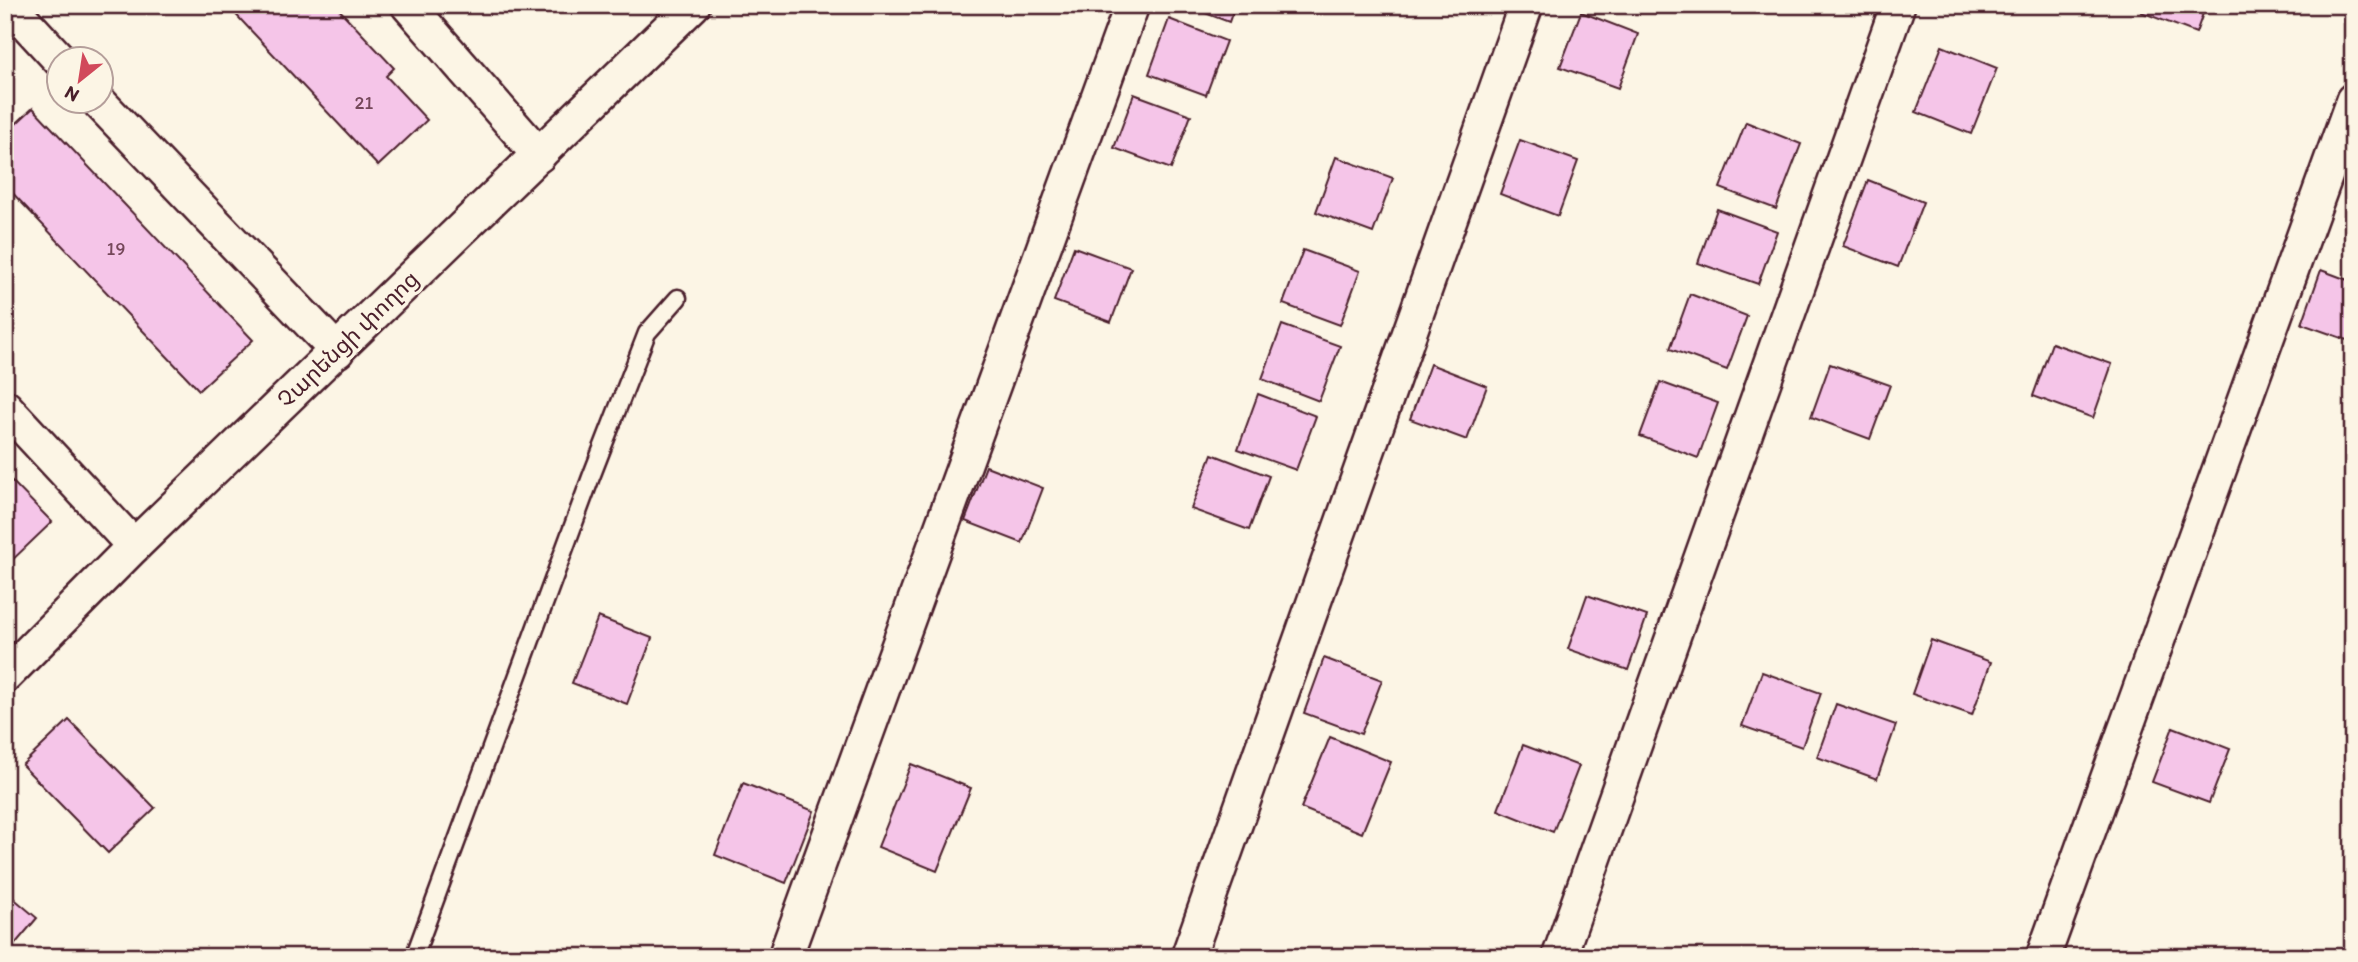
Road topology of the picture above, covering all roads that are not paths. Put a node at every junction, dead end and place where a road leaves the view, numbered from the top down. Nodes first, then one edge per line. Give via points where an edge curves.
1 (408, 5) edge
2 (693, 5) edge
3 (1132, 5) edge
4 (1526, 5) edge
5 (1898, 5) edge
6 (23, 22) edge
7 (46, 46) edge
8 (2353, 100) edge
9 (112, 116) edge
10 (539, 155) junction
11 (678, 298) dead end
12 (337, 351) junction
13 (5, 407) edge
14 (134, 546) junction
15 (5, 676) edge
16 (414, 957) edge
17 (785, 957) edge
18 (1188, 957) edge
19 (1559, 957) edge
20 (2043, 957) edge

1 - 10 street
2 - 10 street, Չարենցի փողոց
3 - 17 street
4 - 18 street
5 - 19 street
6 - 7 street
8 - 20 street
9 - 12 street
10 - 12 street, Չարենցի փողոց
11 - 16 lane via 647,333
12 - 14 street, Չարենցի փողոց
13 - 14 street
14 - 15 street, Չարենցի փողոց

